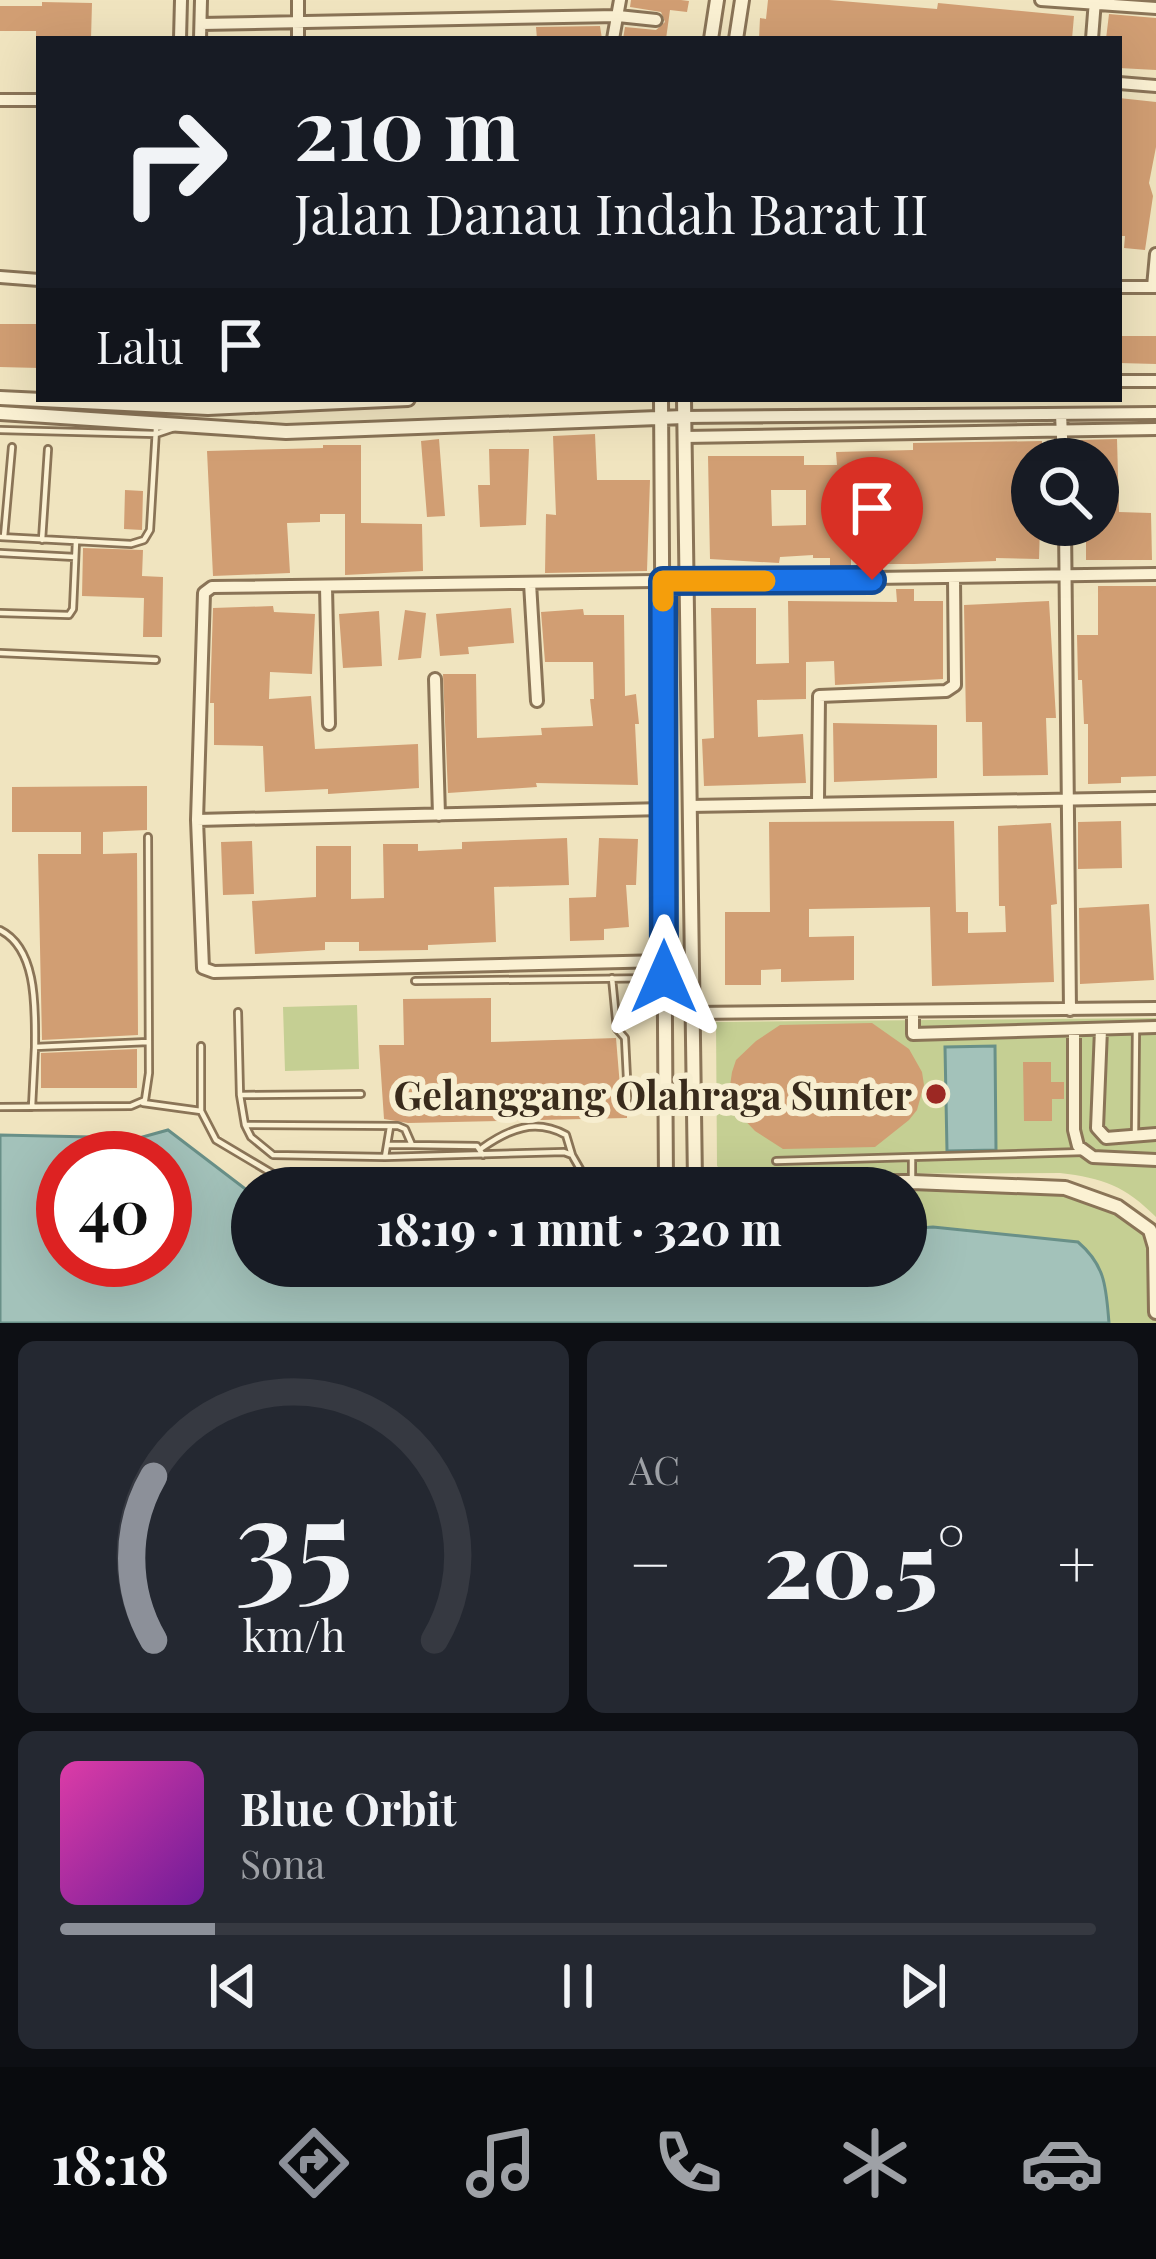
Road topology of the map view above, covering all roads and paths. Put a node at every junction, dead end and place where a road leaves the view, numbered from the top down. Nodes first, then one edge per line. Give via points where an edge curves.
1 (181, 0) edge
2 (201, 0) edge
3 (298, 0) edge
4 (620, 0) edge
5 (717, 0) edge
6 (742, 0) edge
7 (1041, 0) edge
8 (1095, 2) edge
9 (1156, 8) edge
10 (618, 16) junction
11 (656, 20) dead end
12 (201, 24) junction
13 (297, 25) junction
14 (180, 36) edge
15 (200, 36) edge
16 (298, 36) edge
17 (614, 36) edge
18 (711, 36) edge
19 (736, 36) edge
20 (1092, 36) edge
21 (1122, 83) edge
22 (1156, 86) edge
23 (0, 100) edge
24 (36, 100) edge
25 (1156, 254) edge
26 (0, 277) edge
27 (36, 280) edge
28 (1122, 287) edge
29 (1155, 287) edge
30 (1122, 381) edge
31 (1156, 381) edge
32 (0, 398) edge
33 (36, 399) edge
34 (142, 402) edge
35 (335, 402) edge
36 (177, 403) edge
37 (199, 403) edge
38 (287, 404) junction
39 (662, 409) edge
40 (684, 410) edge
41 (1156, 412) edge
42 (0, 413) edge
43 (1061, 414) junction
44 (179, 425) junction
45 (202, 427) junction
46 (156, 428) junction
47 (1156, 429) edge
48 (0, 430) edge
49 (286, 431) junction
50 (1062, 431) junction
51 (684, 436) junction
52 (1062, 438) edge
53 (12, 447) dead end
54 (48, 449) dead end
55 (2, 537) edge
56 (42, 539) junction
57 (76, 541) junction
58 (1066, 546) edge
59 (0, 553) edge
60 (75, 557) junction
61 (1156, 574) edge
62 (1067, 575) junction
63 (954, 578) junction
64 (664, 581) junction
65 (685, 582) junction
66 (530, 584) junction
67 (326, 587) junction
68 (0, 614) edge
69 (0, 653) edge
70 (156, 660) dead end
71 (435, 679) dead end
72 (537, 701) dead end
73 (329, 724) dead end
74 (1156, 798) edge
75 (1067, 800) junction
76 (818, 802) junction
77 (689, 806) junction
78 (664, 809) junction
79 (439, 815) junction
80 (197, 820) junction
81 (148, 837) dead end
82 (0, 930) edge
83 (664, 962) junction
84 (612, 977) junction
85 (664, 977) junction
86 (415, 981) dead end
87 (1156, 1008) edge
88 (1070, 1010) junction
89 (238, 1012) dead end
90 (913, 1012) junction
91 (692, 1013) junction
92 (1136, 1028) junction
93 (1156, 1028) edge
94 (1101, 1029) junction
95 (1074, 1030) junction
96 (149, 1042) junction
97 (201, 1046) dead end
98 (35, 1047) junction
99 (361, 1094) dead end
100 (240, 1095) junction
101 (628, 1099) dead end
102 (143, 1103) junction
103 (0, 1107) edge
104 (32, 1107) junction
105 (201, 1111) junction
106 (245, 1125) junction
107 (390, 1127) junction
108 (1156, 1134) edge
109 (1135, 1136) junction
110 (387, 1145) junction
111 (412, 1145) junction
112 (483, 1152) junction
113 (1084, 1152) junction
114 (572, 1156) junction
115 (385, 1157) junction
116 (912, 1157) junction
117 (1156, 1160) edge
118 (776, 1161) dead end
119 (261, 1167) edge
120 (579, 1167) edge
121 (666, 1167) edge
122 (694, 1167) edge
123 (912, 1167) edge
124 (927, 1183) edge
125 (1156, 1215) edge
126 (1150, 1230) junction
127 (1156, 1312) edge

1 - 14 street
2 - 12 street
3 - 13 street
4 - 10 street
5 - 18 street
6 - 19 street
7 - 8 street
8 - 9 street
8 - 20 street
10 - 11 street
10 - 13 street
10 - 17 street
12 - 13 street
12 - 15 street
13 - 16 street
21 - 22 street
23 - 24 street
25 - 29 street
26 - 27 street
28 - 29 street
30 - 31 street
32 - 33 street
34 - 36 street
35 - 38 street
36 - 37 street
36 - 44 street
37 - 38 street
37 - 45 street
38 - 49 street
39 - 40 street
39 - 49 street
39 - 64 street
40 - 43 street
40 - 51 street
41 - 43 street
42 - 46 street
43 - 50 street
44 - 45 street
44 - 46 street
45 - 49 street
46 - 48 lane
46 - 57 lane via 147,538
47 - 50 street
50 - 51 street
50 - 52 street
51 - 65 street
53 - 55 lane
54 - 56 lane
55 - 56 lane
56 - 57 lane
57 - 60 lane
58 - 62 street
59 - 60 lane
60 - 68 lane via 69,615
61 - 62 street
62 - 63 street
62 - 75 street
63 - 65 street
63 - 76 street via 955,685 819,696
64 - 65 street
64 - 66 street
64 - 78 street
65 - 77 street
66 - 67 street
66 - 72 street
67 - 73 street
67 - 80 street via 212,587 201,598
69 - 70 lane
71 - 79 street
74 - 75 street
75 - 76 street
75 - 88 street
76 - 77 street
77 - 91 street
78 - 79 street
78 - 83 street
79 - 80 street
80 - 83 street via 202,962 214,972
81 - 96 lane
82 - 98 lane via 17,942 33,988
83 - 85 street
84 - 85 lane
84 - 86 lane
84 - 101 lane
85 - 121 street
87 - 88 street
88 - 90 street
89 - 100 lane
90 - 91 street
90 - 95 street via 913,1034
91 - 122 street
92 - 93 street
92 - 94 street
92 - 109 lane
94 - 95 street
94 - 109 street via 1097,1128 1106,1138
95 - 113 street via 1074,1130
96 - 98 lane
96 - 102 lane
97 - 105 lane
98 - 104 lane
99 - 100 lane
100 - 106 lane
102 - 104 lane
102 - 105 lane
103 - 104 lane
105 - 119 lane via 216,1140
106 - 107 lane
106 - 115 lane via 273,1155
107 - 110 lane
107 - 111 lane via 405,1129
108 - 109 street
110 - 111 lane
110 - 115 lane
111 - 112 lane
112 - 114 lane
112 - 114 lane via 516,1128 552,1128 566,1136
112 - 115 lane
113 - 116 lane
113 - 117 street
114 - 120 lane
116 - 118 lane
116 - 123 lane
124 - 126 street via 1066,1188 1118,1207
125 - 126 street
126 - 127 street

